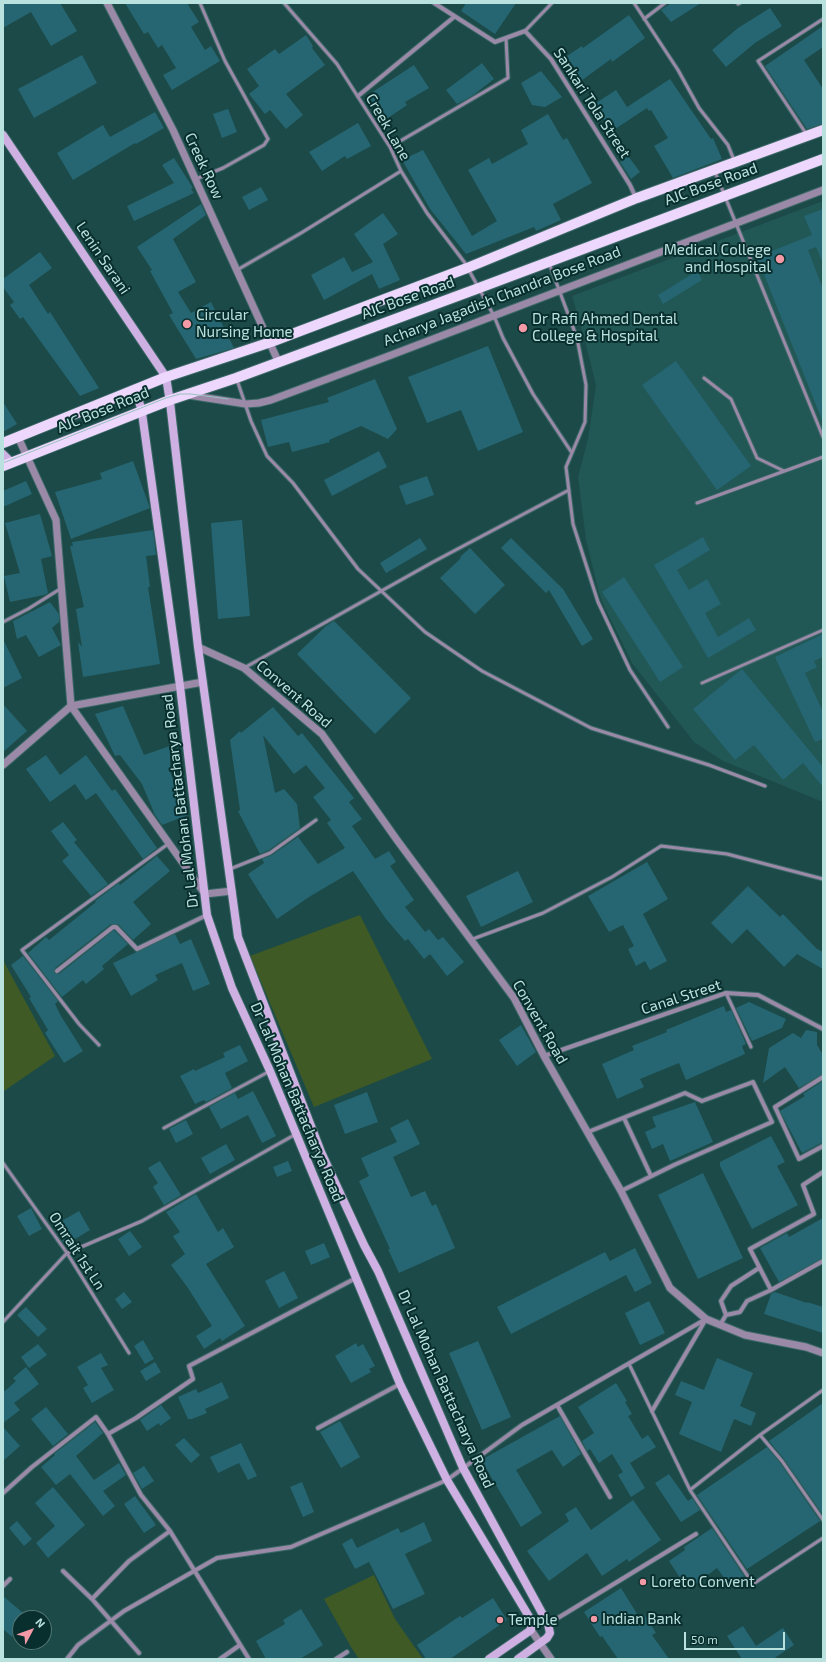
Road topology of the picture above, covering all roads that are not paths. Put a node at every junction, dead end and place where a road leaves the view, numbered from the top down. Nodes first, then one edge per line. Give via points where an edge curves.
1 (108, 3) edge
2 (200, 3) edge
3 (284, 3) edge
4 (434, 3) edge
5 (552, 3) edge
6 (634, 3) edge
7 (665, 3) edge
8 (454, 17) junction
9 (644, 18) junction
10 (823, 19) edge
11 (524, 31) junction
12 (506, 38) junction
13 (358, 96) junction
14 (823, 130) edge
15 (808, 136) junction
16 (4, 140) edge
17 (390, 147) junction
18 (823, 159) edge
19 (736, 163) junction
20 (401, 171) junction
21 (715, 171) junction
22 (196, 179) junction
23 (823, 190) edge
24 (724, 195) junction
25 (637, 198) junction
26 (735, 223) junction
27 (548, 261) junction
28 (467, 268) junction
29 (237, 270) junction
30 (479, 288) junction
31 (559, 290) junction
32 (494, 316) junction
33 (271, 342) junction
34 (278, 361) junction
35 (166, 377) junction
36 (236, 378) junction
37 (704, 378) dead end
38 (136, 389) junction
39 (188, 394) junction
40 (170, 400) junction
41 (246, 404) junction
42 (142, 411) junction
43 (18, 437) junction
44 (823, 437) edge
45 (3, 443) edge
46 (572, 453) junction
47 (3, 454) edge
48 (27, 456) junction
49 (823, 457) edge
50 (8, 464) edge
51 (784, 471) junction
52 (568, 490) junction
53 (697, 502) dead end
54 (62, 588) junction
55 (381, 590) junction
56 (3, 622) edge
57 (823, 630) edge
58 (198, 647) junction
59 (244, 668) junction
60 (202, 682) junction
61 (702, 683) dead end
62 (180, 686) junction
63 (71, 706) junction
64 (668, 727) dead end
65 (3, 765) edge
66 (765, 786) dead end
67 (316, 820) dead end
68 (169, 843) junction
69 (229, 870) junction
70 (823, 879) edge
71 (232, 891) junction
72 (205, 894) junction
73 (207, 915) junction
74 (470, 940) junction
75 (57, 971) dead end
76 (726, 993) junction
77 (823, 1029) edge
78 (99, 1045) dead end
79 (751, 1047) dead end
80 (544, 1056) junction
81 (270, 1071) junction
82 (823, 1077) edge
83 (624, 1118) junction
84 (164, 1128) dead end
85 (588, 1132) junction
86 (296, 1134) junction
87 (823, 1146) edge
88 (3, 1163) edge
89 (823, 1172) edge
90 (651, 1176) junction
91 (621, 1191) junction
92 (68, 1253) junction
93 (823, 1261) edge
94 (759, 1268) junction
95 (356, 1278) junction
96 (771, 1290) junction
97 (726, 1315) junction
98 (706, 1319) junction
99 (3, 1322) edge
100 (720, 1325) junction
101 (823, 1353) edge
102 (129, 1354) dead end
103 (629, 1364) junction
104 (400, 1384) junction
105 (823, 1390) edge
106 (557, 1405) junction
107 (652, 1411) junction
108 (318, 1428) dead end
109 (108, 1434) junction
110 (760, 1434) junction
111 (463, 1468) junction
112 (447, 1480) junction
113 (690, 1490) junction
114 (3, 1493) edge
115 (610, 1497) dead end
116 (823, 1520) edge
117 (170, 1531) junction
118 (696, 1534) dead end
119 (823, 1538) edge
120 (195, 1570) junction
121 (63, 1571) dead end
122 (10, 1579) dead end
123 (3, 1586) edge
124 (92, 1598) junction
125 (111, 1621) junction
126 (548, 1624) junction
127 (531, 1630) junction
128 (540, 1643) junction
129 (240, 1645) junction
130 (347, 1652) dead end
131 (139, 1653) dead end
132 (67, 1659) edge
133 (220, 1659) edge
134 (249, 1659) edge
135 (336, 1659) edge
136 (489, 1659) edge
137 (518, 1659) edge
138 (551, 1659) edge

1 - 22 street, Creek Row
2 - 22 lane via 224,61 268,139 264,145 224,168
3 - 13 lane, Creek Lane via 337,64
4 - 8 street
5 - 11 lane
6 - 9 lane
7 - 9 lane
8 - 12 street via 495,42
8 - 13 street
9 - 19 lane via 699,108 728,145
10 - 15 lane via 758,61
11 - 12 street
11 - 25 street, Sankari Tola Street via 551,59
12 - 17 lane via 508,78
13 - 17 lane, Creek Lane
14 - 15 main road
15 - 19 main road
16 - 35 main road, Lenin Sarani
17 - 20 lane, Creek Lane
18 - 24 main road, AJC Bose Road
19 - 21 main road
20 - 28 lane, Creek Lane
20 - 29 lane
21 - 24 lane
21 - 25 main road
22 - 29 street, Creek Row
23 - 26 street, Acharya Jagadish Chandra Bose Road
24 - 26 lane
24 - 27 main road, AJC Bose Road
25 - 28 main road
26 - 31 street, Acharya Jagadish Chandra Bose Road
26 - 44 lane
27 - 30 main road, AJC Bose Road
27 - 31 lane
28 - 30 lane, Creek Lane
28 - 33 main road
29 - 33 street, Creek Row
30 - 32 lane, Creek Lane
30 - 34 main road, AJC Bose Road
31 - 32 street, Acharya Jagadish Chandra Bose Road
31 - 46 lane via 577,338 586,385 584,422
32 - 41 street, Acharya Jagadish Chandra Bose Road via 271,400
32 - 46 lane, Creek Lane via 533,394
33 - 34 street
33 - 35 main road
34 - 36 main road, AJC Bose Road
35 - 38 main road
35 - 40 main road, Lenin Sarani
36 - 39 main road, AJC Bose Road
36 - 41 lane
37 - 51 lane via 731,399 757,458
38 - 42 main road
38 - 43 main road
39 - 40 main road, AJC Bose Road
39 - 41 street, Acharya Jagadish Chandra Bose Road
40 - 42 main road, AJC Bose Road
40 - 58 main road, Dr Lal Mohan Battacharya Road
41 - 55 lane via 267,456 293,483 358,569
42 - 48 main road, AJC Bose Road
42 - 62 main road, Dr Lal Mohan Battacharya Road
43 - 45 main road
43 - 48 street
46 - 52 lane via 566,467
47 - 50 main road
48 - 50 main road, AJC Bose Road
48 - 54 street via 56,520
49 - 51 lane
51 - 53 lane
52 - 55 lane
52 - 64 lane via 573,524 598,602 630,670
54 - 56 lane
54 - 63 street
55 - 59 lane
55 - 66 lane via 425,632 482,671 591,728
57 - 61 lane
58 - 59 street, Convent Road
58 - 60 main road, Dr Lal Mohan Battacharya Road
59 - 74 street, Convent Road via 322,734
60 - 62 street
60 - 69 main road, Dr Lal Mohan Battacharya Road
62 - 63 street
62 - 72 main road, Dr Lal Mohan Battacharya Road
63 - 65 street
63 - 68 street
67 - 69 lane via 270,853
68 - 72 street
68 - 78 lane via 22,950 79,1024
69 - 71 main road, Dr Lal Mohan Battacharya Road
70 - 74 lane via 727,854 661,846 612,877 543,913
71 - 72 street
71 - 111 main road, Dr Lal Mohan Battacharya Road via 238,937 321,1152 378,1271
72 - 73 main road, Dr Lal Mohan Battacharya Road
73 - 75 street via 137,949 116,927 113,927
73 - 81 main road, Dr Lal Mohan Battacharya Road via 232,988
74 - 80 street, Convent Road via 514,998
76 - 77 street, Canal Street via 758,995
76 - 79 lane
76 - 80 street, Canal Street
80 - 85 street, Convent Road
81 - 84 lane
81 - 86 main road, Dr Lal Mohan Battacharya Road
82 - 87 street via 775,1107 799,1159
83 - 85 street
83 - 90 street
83 - 90 street via 685,1093 702,1101 753,1082 772,1122
85 - 91 street, Convent Road
86 - 92 lane via 142,1221
86 - 95 main road, Dr Lal Mohan Battacharya Road
88 - 92 lane, Omrait 1st Ln
89 - 94 street via 803,1185 814,1214 750,1249
90 - 91 street
91 - 98 street, Convent Road via 670,1288
92 - 99 lane
92 - 102 lane, Omrait 1st Ln
93 - 96 street
94 - 96 street
94 - 97 street via 731,1286 721,1300
95 - 104 main road, Dr Lal Mohan Battacharya Road
95 - 109 street via 190,1366 193,1378 136,1418
96 - 97 street via 747,1301 740,1312
97 - 100 street
98 - 100 street, Convent Road
98 - 103 street
98 - 107 street
100 - 101 street, Convent Road via 745,1335 806,1347
103 - 106 street
103 - 107 lane
104 - 108 street
104 - 112 main road, Dr Lal Mohan Battacharya Road
105 - 110 lane
106 - 111 street via 522,1425
106 - 115 street
107 - 113 lane
109 - 114 street via 96,1417
109 - 117 street via 141,1494
110 - 113 lane
110 - 116 lane
111 - 112 street
111 - 126 main road, Dr Lal Mohan Battacharya Road
112 - 120 street via 291,1548 217,1558
112 - 127 main road, Dr Lal Mohan Battacharya Road via 531,1620
113 - 119 lane via 753,1584
117 - 120 street
117 - 124 street via 129,1561
118 - 126 street
120 - 125 street
120 - 129 street
121 - 124 street
122 - 123 street
124 - 125 street
125 - 131 street
125 - 132 street via 78,1646
126 - 128 main road via 550,1633
127 - 128 street, Dr Lal Mohan Battacharya Road
127 - 136 main road
128 - 137 main road
128 - 138 street, Dr Lal Mohan Battacharya Road
129 - 133 street
129 - 134 street
130 - 135 street

